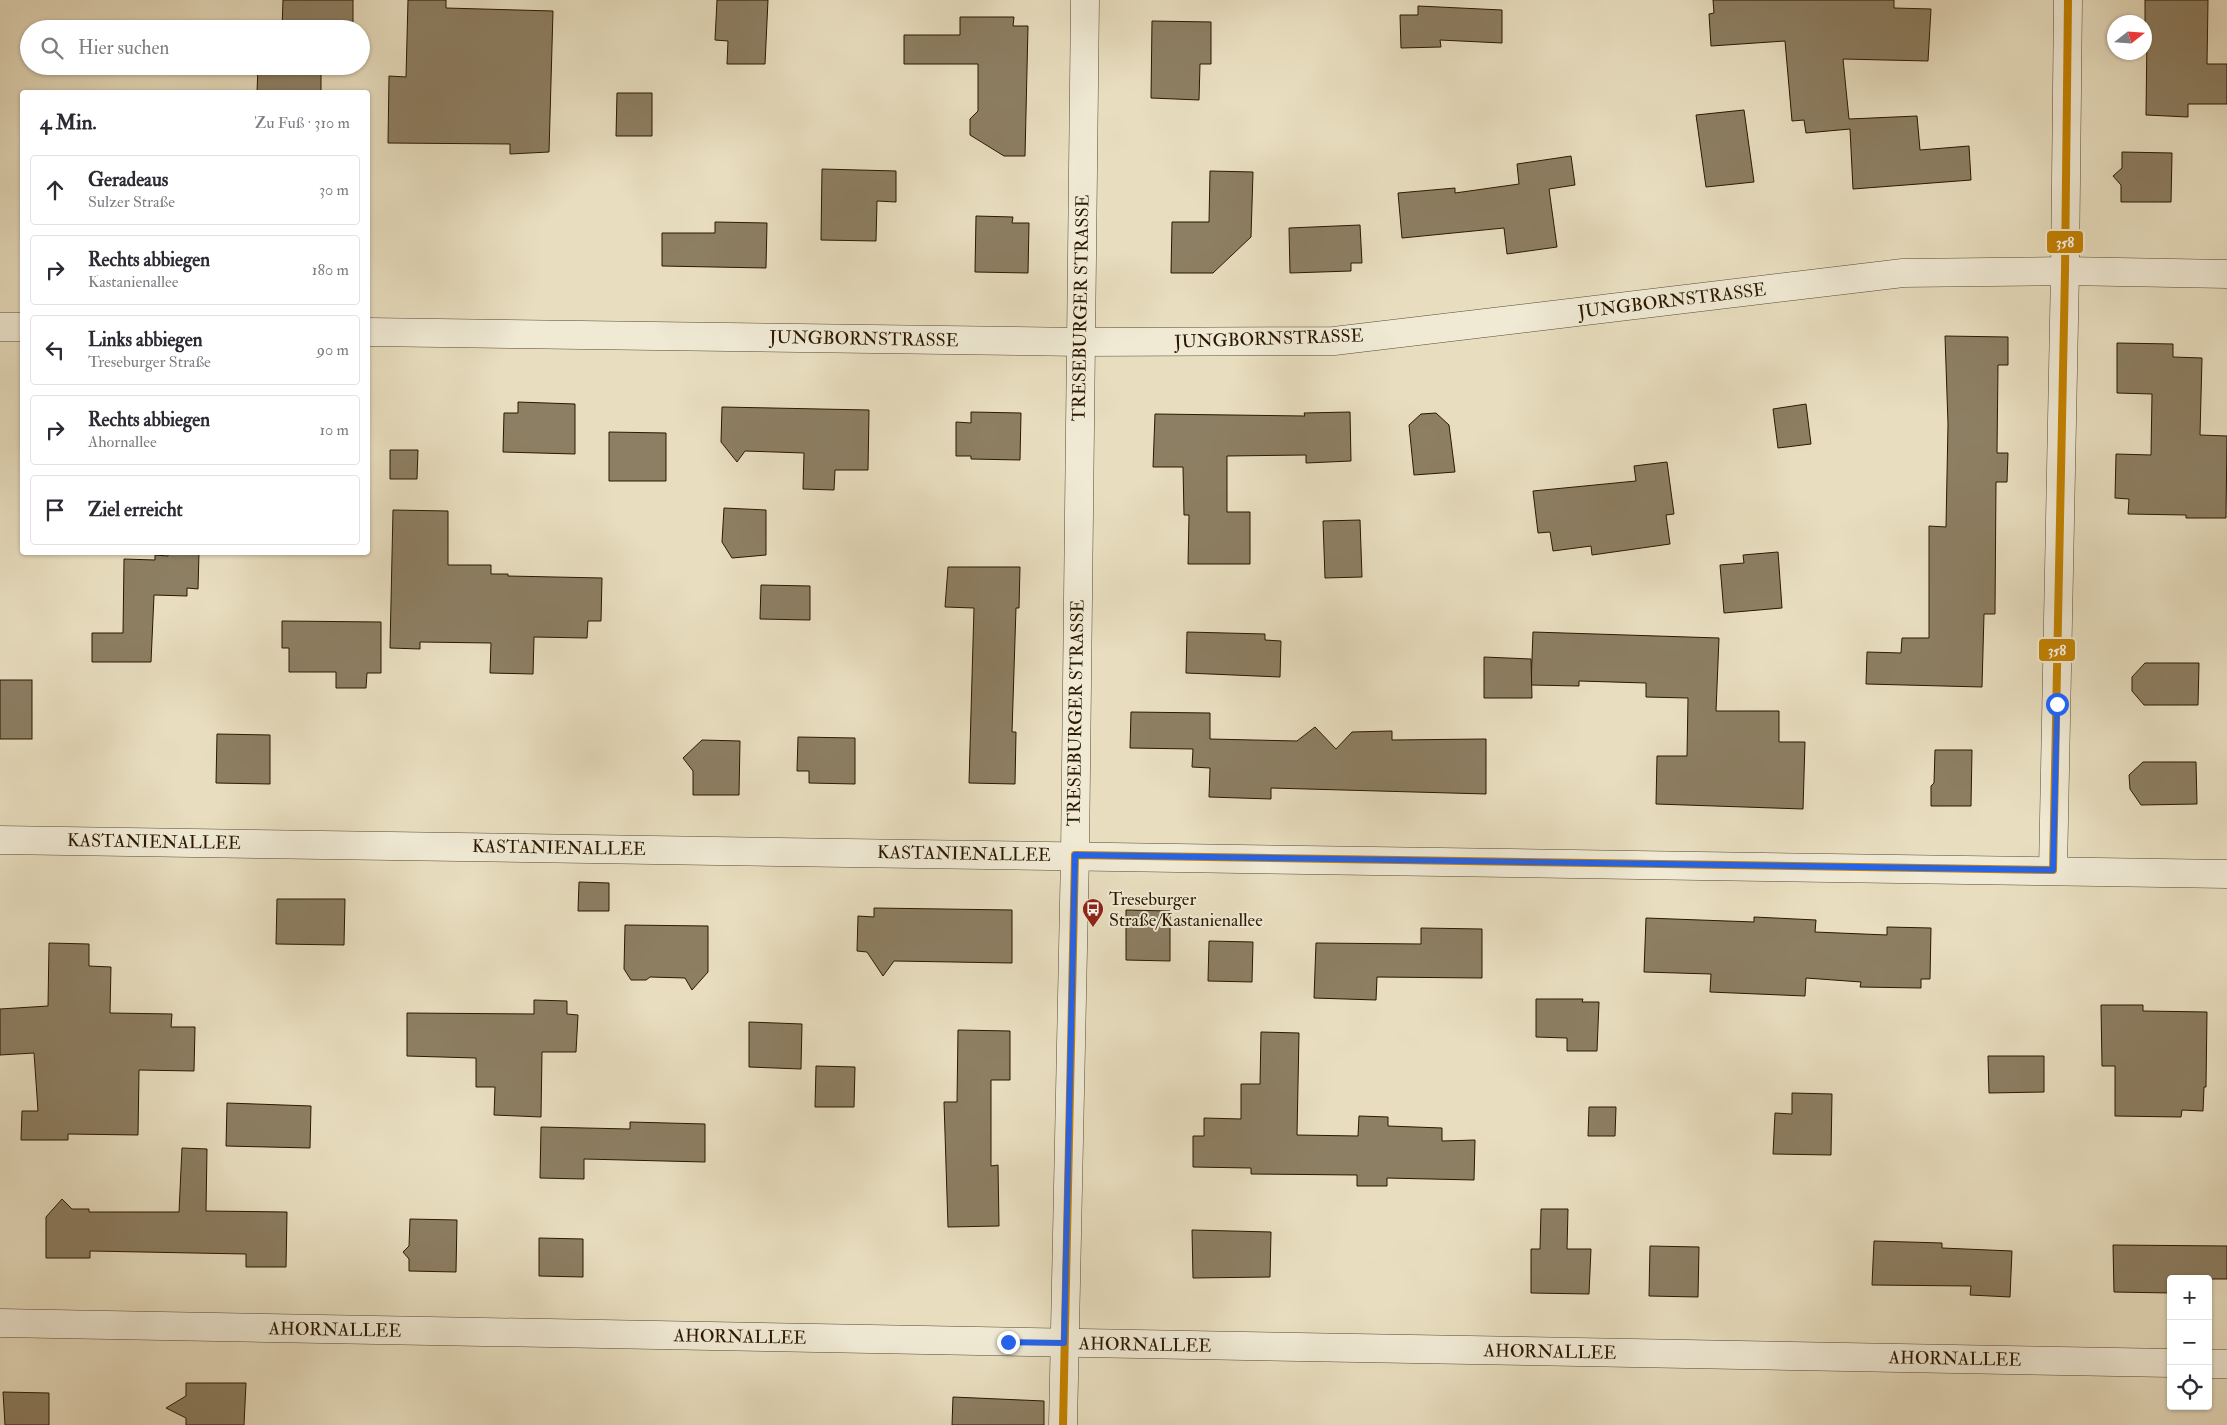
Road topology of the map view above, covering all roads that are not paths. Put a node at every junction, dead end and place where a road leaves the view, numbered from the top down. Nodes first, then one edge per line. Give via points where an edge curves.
1 (1085, 0) edge
2 (2068, 0) edge
3 (2065, 271) junction
4 (2227, 274) edge
5 (0, 327) edge
6 (20, 327) edge
7 (370, 332) edge
8 (1081, 342) junction
9 (0, 840) edge
10 (1075, 855) junction
11 (2053, 870) junction
12 (2227, 874) edge
13 (0, 1323) edge
14 (1064, 1343) junction
15 (2167, 1363) edge
16 (2212, 1364) edge
17 (2227, 1364) edge
18 (1063, 1425) edge

1 - 8 street, TRESEBURGER STRASSE
2 - 3 street
3 - 4 street, JUNGBORNSTRASSE
3 - 8 street, JUNGBORNSTRASSE via 1903,273 1334,341
3 - 11 street
5 - 6 street
7 - 8 street, JUNGBORNSTRASSE
8 - 10 street, TRESEBURGER STRASSE
9 - 10 street, KASTANIENALLEE
10 - 11 street, KASTANIENALLEE
10 - 14 street, TRESEBURGER STRASSE
11 - 12 street, KASTANIENALLEE
13 - 14 street, AHORNALLEE
14 - 15 street, AHORNALLEE
14 - 18 street, TRESEBURGER STRASSE
16 - 17 street

